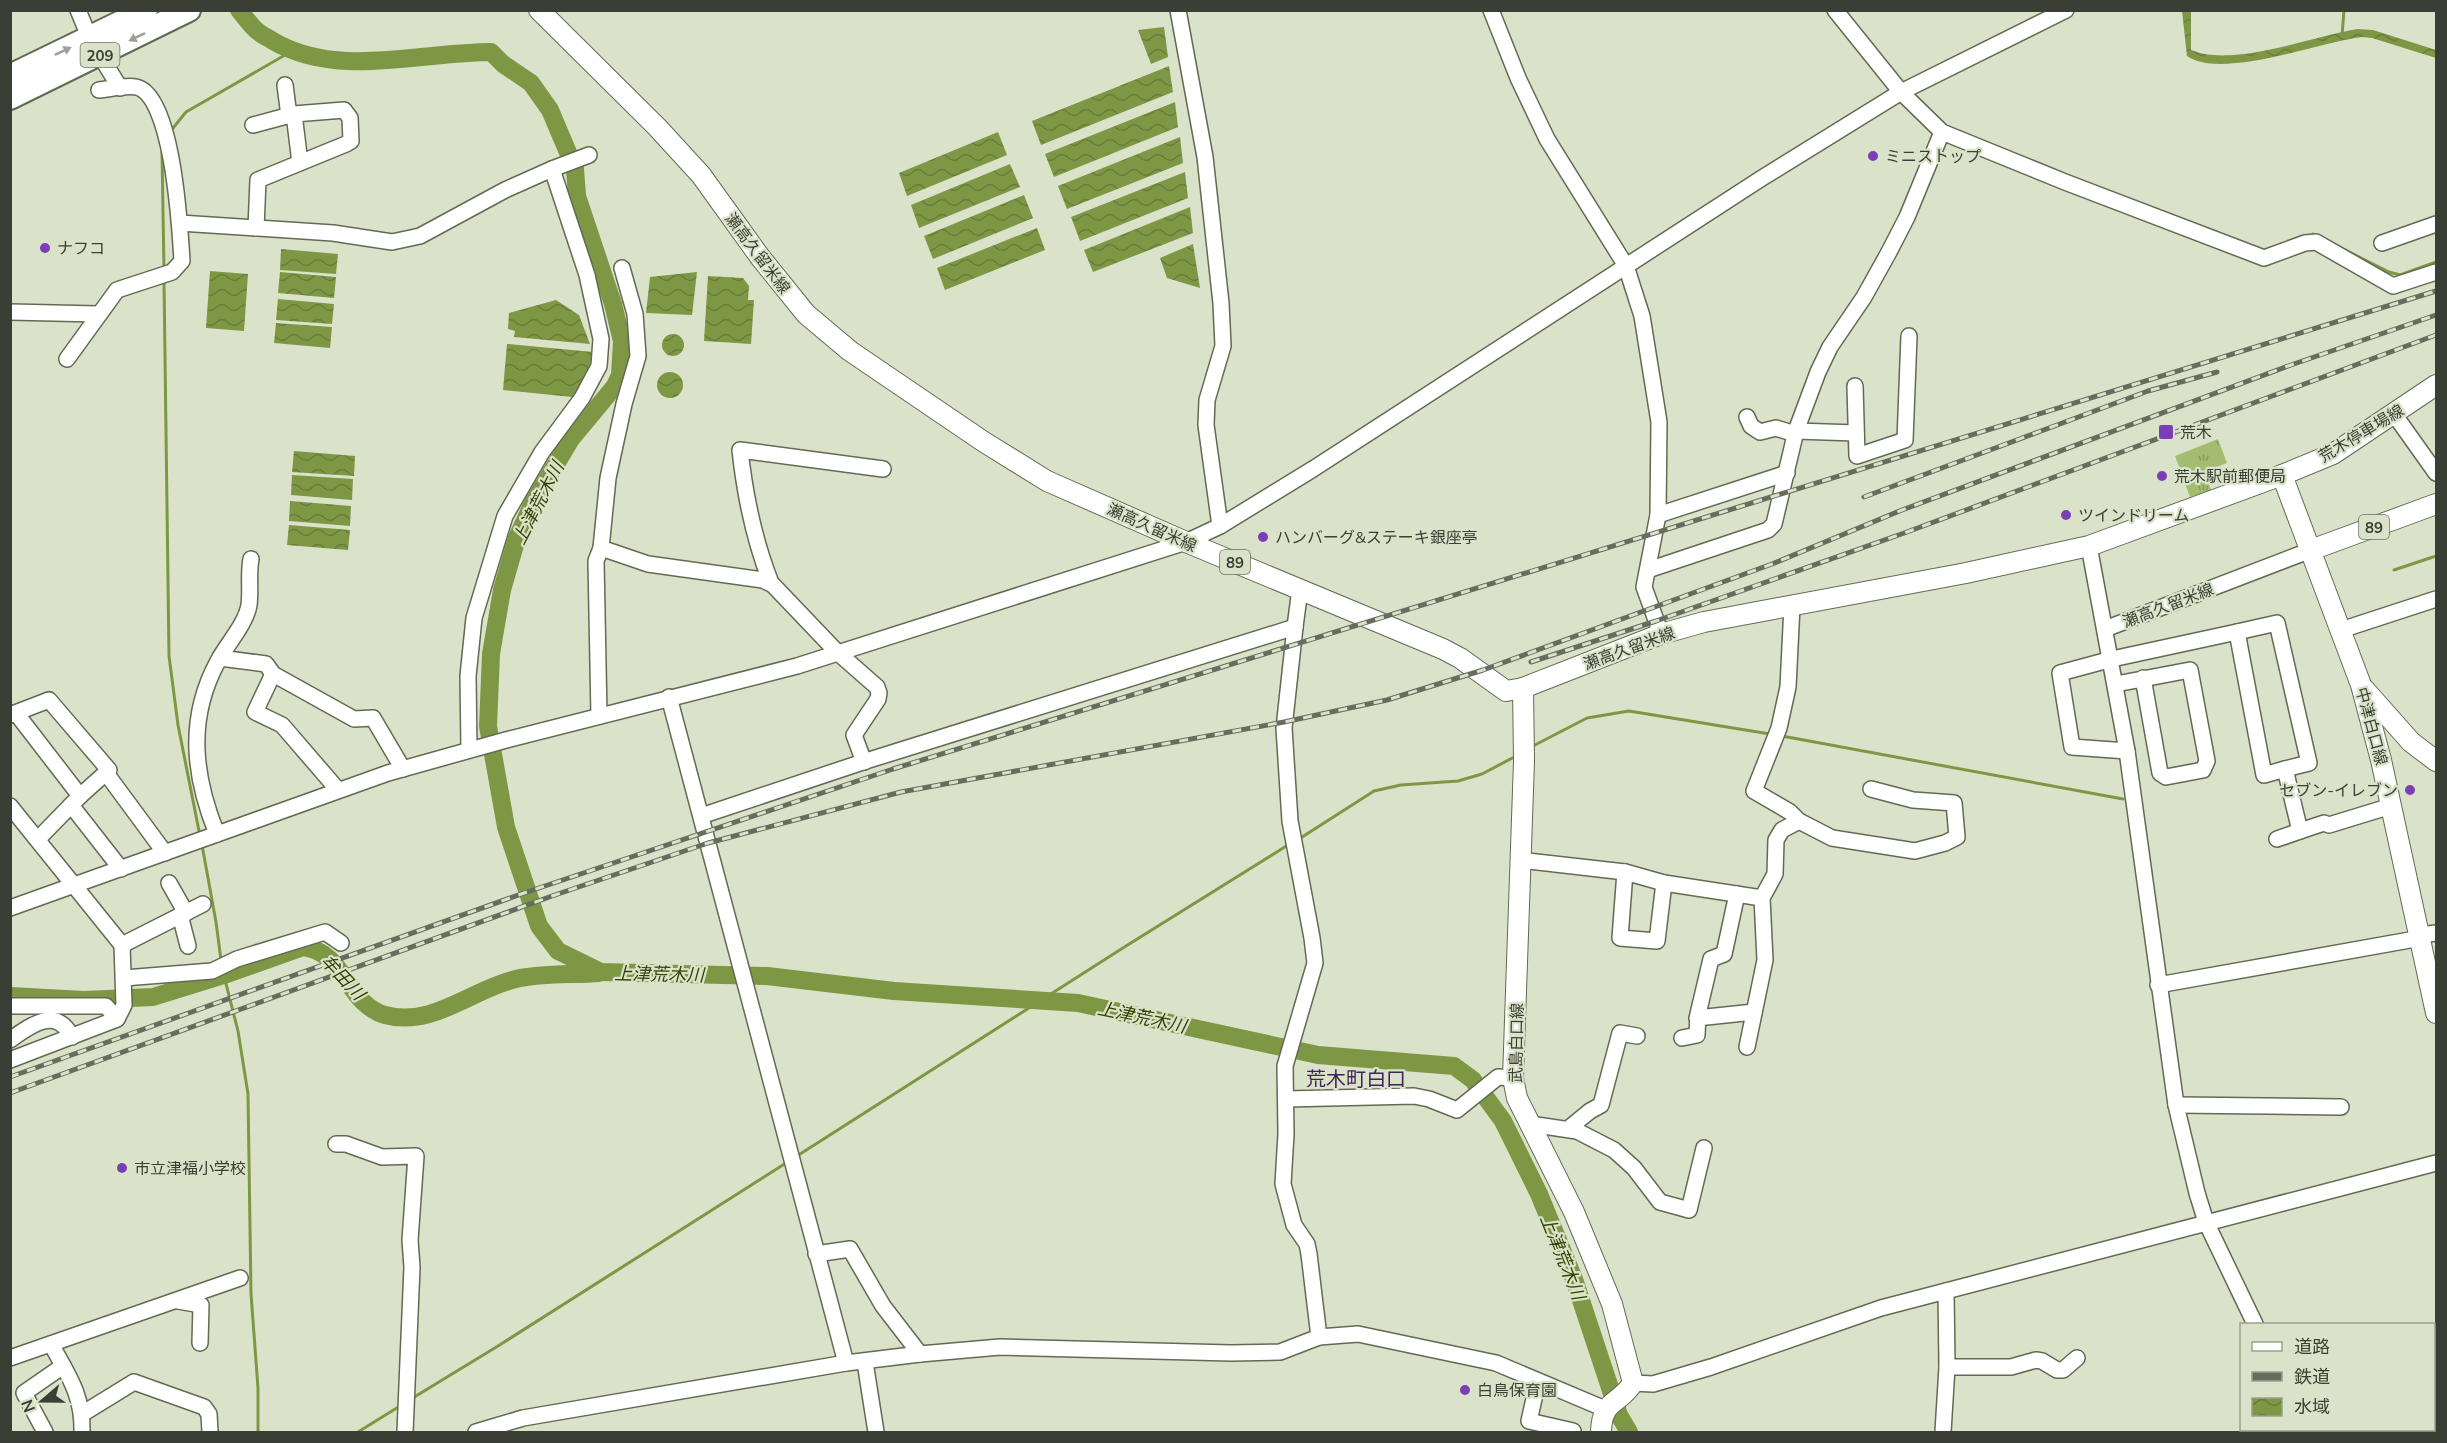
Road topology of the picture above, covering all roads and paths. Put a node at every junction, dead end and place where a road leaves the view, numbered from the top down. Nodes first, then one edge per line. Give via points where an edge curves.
1 (78, 10) edge
2 (146, 10) edge
3 (189, 10) edge
4 (539, 10) edge
5 (1178, 10) edge
6 (1491, 10) edge
7 (1835, 10) edge
8 (2066, 10) edge
9 (2046, 15) edge
10 (95, 47) junction
11 (10, 76) edge
12 (285, 85) dead end
13 (120, 88) junction
14 (99, 90) dead end
15 (1901, 92) junction
16 (10, 98) edge
17 (291, 115) junction
18 (253, 125) dead end
19 (1942, 132) junction
20 (589, 155) dead end
21 (300, 164) junction
22 (552, 169) junction
23 (180, 223) junction
24 (2436, 224) edge
25 (256, 228) junction
26 (2382, 243) dead end
27 (1626, 266) junction
28 (622, 268) dead end
29 (2436, 272) edge
30 (10, 312) edge
31 (98, 314) junction
32 (1909, 336) dead end
33 (67, 359) dead end
34 (2436, 385) edge
35 (1855, 386) dead end
36 (2394, 414) junction
37 (1747, 417) dead end
38 (1796, 433) junction
39 (1856, 433) junction
40 (883, 469) dead end
41 (1787, 473) junction
42 (2436, 473) edge
43 (2282, 475) junction
44 (2436, 504) edge
45 (1658, 515) junction
46 (1220, 526) junction
47 (1186, 542) junction
48 (2089, 546) junction
49 (601, 548) junction
50 (2311, 550) junction
51 (251, 559) dead end
52 (1648, 570) junction
53 (771, 583) junction
54 (1300, 589) junction
55 (2436, 599) edge
56 (1792, 606) junction
57 (1295, 627) junction
58 (2105, 629) junction
59 (2341, 630) junction
60 (2237, 632) junction
61 (1661, 634) junction
62 (838, 653) junction
63 (220, 658) junction
64 (2112, 659) junction
65 (273, 674) junction
66 (2143, 678) junction
67 (2116, 684) junction
68 (2361, 685) junction
69 (1523, 688) junction
70 (669, 697) junction
71 (13, 714) edge
72 (599, 716) junction
73 (2392, 722) junction
74 (2373, 731) junction
75 (469, 749) junction
76 (2127, 750) junction
77 (2436, 761) edge
78 (864, 762) junction
79 (403, 769) junction
80 (2285, 770) junction
81 (106, 773) junction
82 (1871, 789) dead end
83 (338, 790) junction
84 (75, 800) junction
85 (10, 806) edge
86 (2391, 806) junction
87 (701, 816) junction
88 (1799, 821) junction
89 (2300, 831) junction
90 (217, 834) junction
91 (38, 839) junction
92 (2277, 839) dead end
93 (165, 853) junction
94 (1519, 860) junction
95 (121, 869) junction
96 (1625, 872) junction
97 (169, 883) dead end
98 (1664, 883) junction
99 (76, 886) junction
100 (1737, 894) junction
101 (1762, 898) junction
102 (204, 904) dead end
103 (10, 908) edge
104 (183, 914) junction
105 (2426, 936) edge
106 (341, 943) dead end
107 (123, 945) junction
108 (188, 946) dead end
109 (124, 978) junction
110 (2158, 985) junction
111 (10, 1006) edge
112 (1754, 1012) junction
113 (2436, 1013) edge
114 (117, 1018) junction
115 (1697, 1018) junction
116 (1637, 1036) dead end
117 (72, 1037) junction
118 (1682, 1038) dead end
119 (10, 1040) edge
120 (1748, 1047) dead end
121 (10, 1060) edge
122 (1506, 1077) junction
123 (1286, 1099) junction
124 (2176, 1105) junction
125 (2341, 1107) dead end
126 (1530, 1124) junction
127 (1568, 1129) junction
128 (336, 1144) dead end
129 (1704, 1148) dead end
130 (2436, 1163) edge
131 (2206, 1222) junction
132 (816, 1254) junction
133 (240, 1278) dead end
134 (1946, 1291) junction
135 (175, 1300) junction
136 (2255, 1323) edge
137 (1319, 1337) junction
138 (200, 1343) dead end
139 (51, 1344) junction
140 (920, 1354) junction
141 (10, 1358) edge
142 (2078, 1358) dead end
143 (865, 1362) junction
144 (846, 1363) junction
145 (63, 1366) junction
146 (1947, 1367) junction
147 (1538, 1381) junction
148 (1630, 1387) junction
149 (1605, 1408) junction
150 (82, 1414) junction
151 (1573, 1431) dead end
152 (45, 1432) edge
153 (82, 1432) edge
154 (210, 1432) edge
155 (405, 1432) edge
156 (476, 1432) edge
157 (876, 1432) edge
158 (1601, 1432) edge
159 (1943, 1432) edge

1 - 10 street, 209
2 - 10 highway, 209
3 -> 10 highway, 209
4 - 47 main road, 瀬高久留米線 / 89 via 686,159 806,314 850,351 1047,481
5 - 46 street via 1205,158 1221,303 1223,346 1207,400 1206,425
6 - 27 street via 1547,139
7 - 15 street
8 - 9 street
9 - 15 street
11 -> 10 highway, 209
10 - 13 street
10 - 16 highway, 209
12 - 17 street
13 - 14 street
13 - 23 street via 137,87 151,96 171,153
15 - 19 street
15 - 27 street
17 - 18 street
17 - 21 street
17 - 21 street via 344,110 350,118 351,141
19 - 29 street via 2264,258 2316,242 2393,286
19 - 38 street via 1889,252 1826,357
20 - 22 street
21 - 25 street via 258,180
22 - 25 street via 420,236 392,242
22 - 75 street via 587,275 601,339 599,366 505,516 474,618 468,676
23 - 25 street
23 - 31 street via 182,261 172,272 117,290
24 - 26 street
27 - 45 street via 1642,316 1658,410
27 - 46 street
28 - 49 street via 635,314 638,356 608,478
30 - 31 street
31 - 33 street
32 - 39 street via 1905,440 1857,456
34 - 36 main road, 荒木停車場線
35 - 39 street
36 - 42 street
36 - 43 main road, 荒木停車場線 via 2332,454
37 - 38 street via 1760,432 1776,428
38 - 39 street
38 - 41 street
40 - 53 street via 740,450 756,546
41 - 45 street
41 - 52 street via 1774,524 1768,530
43 - 48 main road, 瀬高久留米線
43 - 50 main road
44 - 50 main road, 瀬高久留米線 / 89
45 - 52 street
46 - 47 street
47 - 54 main road, 瀬高久留米線 / 89
47 - 62 street
48 - 56 main road, 瀬高久留米線
48 - 58 street, 瀬高久留米線
49 - 53 street via 648,564
49 - 72 street via 597,561
50 - 58 street, 瀬高久留米線 / 89
50 - 59 main road, 中津白口線
51 - 63 street via 249,606
52 - 61 street via 1644,587
53 - 62 street
54 - 57 street
54 - 69 main road, 瀬高久留米線 / 89 via 1460,657 1506,691
55 - 59 street
56 - 61 main road, 瀬高久留米線
56 - 88 street via 1788,687 1754,791
57 - 78 street
57 - 123 street via 1284,728 1290,821 1315,963 1285,1066
58 - 64 street
59 - 68 main road, 中津白口線
60 - 64 street
60 - 80 street via 2264,775
60 - 80 street via 2277,623 2309,763
61 - 69 main road, 瀬高久留米線
62 - 70 street
62 - 78 street via 879,693 854,735
63 - 65 street via 266,664
63 - 90 street via 196,726 196,753
64 - 67 street
64 - 76 street via 2060,674 2072,747
65 - 79 street via 354,719 374,718
65 - 83 street via 255,712 282,725
66 - 66 street via 2160,773 2166,777 2203,770 2207,762 2190,670
66 - 67 street
67 - 76 street
68 - 73 main road
68 - 74 main road, 中津白口線
69 - 94 main road, 武島白口線
70 - 72 street
70 - 87 street
71 - 81 street via 49,700 109,770
71 - 84 street
72 - 75 street
73 - 74 main road
73 - 77 main road
74 - 86 main road, 中津白口線
75 - 79 street
76 - 110 street
78 - 87 street
79 - 83 street
80 - 89 street
81 - 84 street
81 - 93 street
82 - 88 street via 1913,800 1954,803 1958,837 1915,851 1832,838
83 - 90 street
84 - 91 street
84 - 95 street
85 - 91 street
86 - 89 street
86 - 105 main road, 中津白口線
87 - 132 street
88 - 101 street via 1782,830 1776,840 1775,874
89 - 92 street
90 - 93 street
91 - 99 street
93 - 95 street
94 - 96 street
94 - 122 main road, 武島白口線
95 - 99 street
96 - 98 street
96 - 98 street via 1620,938 1657,941
97 - 104 street
98 - 100 street
99 - 103 street
99 - 107 street
100 - 101 street
100 - 115 street via 1724,954 1711,959
101 - 112 street via 1765,960
102 - 104 street
104 - 107 street
104 - 108 street
105 - 110 street
105 - 113 main road, 中津白口線
106 - 109 street via 325,932 237,959 212,971
107 - 109 street
109 - 114 street via 124,1005
110 - 124 street
111 - 114 street via 106,1006
112 - 115 street
112 - 120 street
114 - 117 street
115 - 118 street via 1697,1035
116 - 127 street via 1620,1034 1601,1106
117 - 119 street via 66,1026 42,1020
117 - 121 street
122 - 123 street via 1457,1110 1414,1096
122 - 126 main road, 武島白口線
123 - 137 street via 1283,1184 1291,1219 1307,1244
124 - 125 street
124 - 131 street
126 - 127 street
126 - 148 main road, 武島白口線 via 1574,1212 1612,1304
127 - 129 street via 1614,1150 1634,1168 1660,1202 1689,1210
128 - 155 street via 382,1157 416,1156
130 - 131 street
131 - 134 street
131 - 136 street
132 - 140 street via 850,1249 883,1306
132 - 144 street
133 - 135 street
134 - 146 street
134 - 148 street via 1881,1308 1653,1384
135 - 138 street via 201,1305
135 - 139 street
137 - 140 street via 1280,1352 1000,1347
137 - 147 street via 1358,1334 1496,1363
139 - 141 street
139 - 145 street
140 - 143 street
142 - 146 street via 2063,1370 2036,1360 2010,1367
143 - 144 street
143 - 157 street
144 - 156 street via 523,1418
145 - 150 street via 76,1388
145 - 152 street via 24,1393
146 - 159 street
147 - 149 street
147 - 151 street via 1523,1420
148 - 149 main road
149 - 158 main road
150 - 153 street
150 - 154 street via 134,1382 204,1407 209,1414

